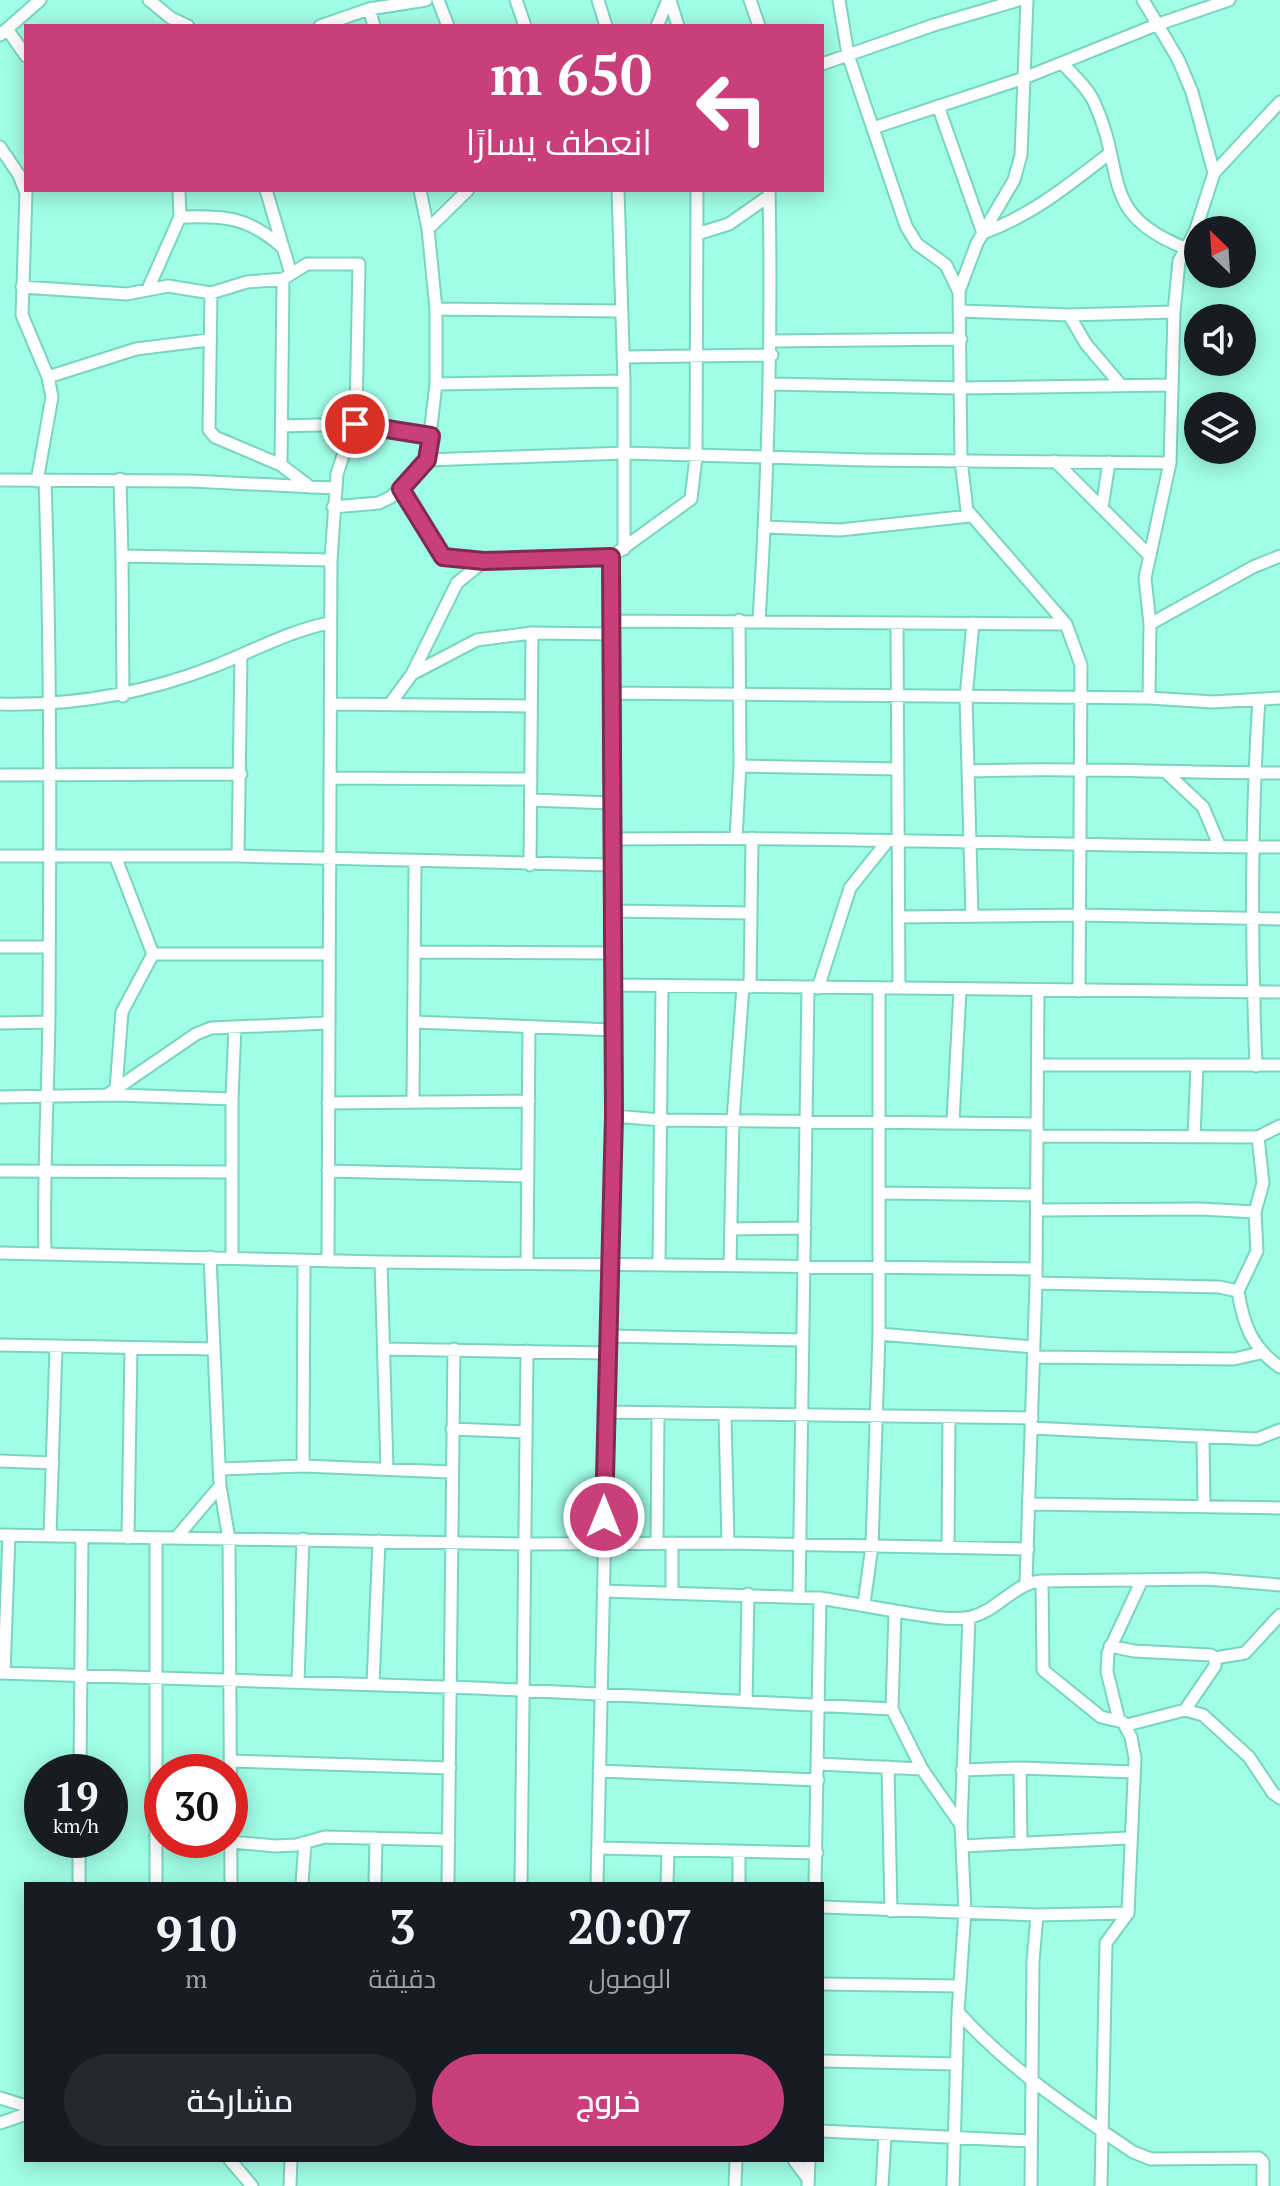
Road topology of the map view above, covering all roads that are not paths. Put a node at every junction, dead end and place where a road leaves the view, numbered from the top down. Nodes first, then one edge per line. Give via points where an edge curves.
1 (40, 0) edge
2 (149, 0) edge
3 (426, 0) edge
4 (438, 0) edge
5 (516, 0) edge
6 (598, 0) edge
7 (669, 0) edge
8 (750, 0) edge
9 (759, 0) edge
10 (839, 0) edge
11 (1019, 0) edge
12 (1027, 0) edge
13 (1143, 0) edge
14 (1229, 0) edge
15 (158, 9) junction
16 (369, 9) junction
17 (757, 20) edge
18 (159, 24) edge
19 (184, 24) edge
20 (326, 24) edge
21 (373, 24) edge
22 (447, 24) edge
23 (524, 24) edge
24 (605, 24) edge
25 (658, 24) edge
26 (677, 24) edge
27 (1156, 25) junction
28 (4, 32) edge
29 (24, 54) edge
30 (848, 55) junction
31 (824, 63) edge
32 (1062, 63) junction
33 (1024, 78) junction
34 (1280, 102) edge
35 (938, 106) junction
36 (873, 128) junction
37 (0, 147) edge
38 (1110, 153) junction
39 (1214, 173) junction
40 (24, 184) edge
41 (28, 192) edge
42 (179, 192) edge
43 (267, 192) edge
44 (420, 192) edge
45 (466, 192) edge
46 (618, 192) edge
47 (697, 192) edge
48 (769, 193) edge
49 (1200, 216) edge
50 (180, 217) junction
51 (428, 229) junction
52 (983, 233) junction
53 (697, 234) junction
54 (281, 246) junction
55 (1184, 248) edge
56 (1184, 250) edge
57 (287, 277) junction
58 (22, 287) junction
59 (148, 289) junction
60 (959, 292) junction
61 (211, 293) junction
62 (436, 309) junction
63 (622, 311) junction
64 (960, 311) junction
65 (1174, 312) junction
66 (1069, 315) junction
67 (961, 339) junction
68 (208, 340) junction
69 (772, 341) junction
70 (698, 355) junction
71 (772, 355) junction
72 (624, 357) junction
73 (48, 377) junction
74 (624, 381) junction
75 (436, 384) junction
76 (771, 384) junction
77 (1120, 384) junction
78 (1171, 385) junction
79 (960, 388) junction
80 (355, 424) junction
81 (282, 426) junction
82 (431, 436) junction
83 (625, 453) junction
84 (696, 457) junction
85 (769, 457) junction
86 (427, 460) junction
87 (961, 460) junction
88 (1055, 461) junction
89 (1109, 462) junction
90 (1170, 463) junction
91 (281, 465) junction
92 (120, 479) junction
93 (0, 480) edge
94 (41, 481) junction
95 (310, 487) junction
96 (335, 488) junction
97 (401, 489) junction
98 (333, 507) junction
99 (1102, 508) junction
100 (970, 516) junction
101 (765, 527) junction
102 (624, 549) junction
103 (1148, 554) junction
104 (122, 556) junction
105 (1280, 556) edge
106 (611, 557) junction
107 (331, 560) junction
108 (484, 561) junction
109 (739, 620) junction
110 (759, 621) junction
111 (329, 623) junction
112 (897, 623) junction
113 (973, 623) junction
114 (1066, 624) junction
115 (1150, 624) junction
116 (611, 627) junction
117 (532, 633) junction
118 (241, 655) junction
119 (412, 674) junction
120 (740, 692) junction
121 (611, 693) junction
122 (123, 696) junction
123 (898, 697) junction
124 (966, 697) junction
125 (1082, 698) junction
126 (1149, 698) junction
127 (1280, 698) edge
128 (1259, 699) junction
129 (48, 702) junction
130 (0, 704) edge
131 (330, 704) junction
132 (390, 704) junction
133 (530, 706) junction
134 (740, 766) junction
135 (897, 769) junction
136 (1083, 769) junction
137 (969, 771) junction
138 (1167, 773) junction
139 (1254, 773) junction
140 (1280, 773) edge
141 (241, 774) junction
142 (0, 775) edge
143 (49, 775) junction
144 (330, 778) junction
145 (531, 779) junction
146 (531, 800) junction
147 (611, 803) junction
148 (736, 838) junction
149 (752, 838) junction
150 (611, 839) junction
151 (892, 842) junction
152 (971, 843) junction
153 (1081, 845) junction
154 (1220, 847) junction
155 (1255, 847) junction
156 (1280, 847) edge
157 (48, 854) junction
158 (0, 856) edge
159 (115, 856) junction
160 (238, 856) junction
161 (329, 861) junction
162 (415, 863) junction
163 (530, 865) junction
164 (611, 865) junction
165 (611, 911) junction
166 (750, 913) junction
167 (1080, 915) junction
168 (972, 916) junction
169 (899, 917) junction
170 (1252, 919) junction
171 (1280, 919) edge
172 (0, 947) edge
173 (49, 947) junction
174 (414, 952) junction
175 (612, 953) junction
176 (153, 954) junction
177 (329, 954) junction
178 (612, 985) junction
179 (662, 986) junction
180 (746, 987) junction
181 (813, 987) junction
182 (899, 988) junction
183 (879, 989) junction
184 (960, 990) junction
185 (1038, 991) junction
186 (1079, 991) junction
187 (1280, 992) edge
188 (1253, 993) junction
189 (49, 1022) junction
190 (414, 1022) junction
191 (0, 1023) edge
192 (328, 1023) junction
193 (235, 1027) junction
194 (529, 1028) junction
195 (613, 1030) junction
196 (1038, 1065) junction
197 (1280, 1065) edge
198 (1197, 1066) junction
199 (1256, 1066) junction
200 (112, 1092) junction
201 (46, 1095) junction
202 (0, 1097) edge
203 (232, 1099) junction
204 (413, 1100) junction
205 (529, 1101) junction
206 (328, 1103) junction
207 (614, 1116) junction
208 (807, 1119) junction
209 (661, 1120) junction
210 (733, 1120) junction
211 (878, 1121) junction
212 (953, 1121) junction
213 (1280, 1126) edge
214 (1037, 1130) junction
215 (1194, 1137) junction
216 (1258, 1137) junction
217 (43, 1170) junction
218 (0, 1171) edge
219 (328, 1171) junction
220 (232, 1172) junction
221 (526, 1176) junction
222 (879, 1193) junction
223 (1037, 1195) junction
224 (1037, 1210) junction
225 (1255, 1212) junction
226 (805, 1228) junction
227 (732, 1229) junction
228 (0, 1253) edge
229 (45, 1254) junction
230 (210, 1257) junction
231 (232, 1258) junction
232 (304, 1261) junction
233 (328, 1261) junction
234 (381, 1262) junction
235 (527, 1262) junction
236 (609, 1263) junction
237 (659, 1263) junction
238 (730, 1265) junction
239 (805, 1266) junction
240 (881, 1268) junction
241 (1036, 1269) junction
242 (1036, 1283) junction
243 (1238, 1291) junction
244 (879, 1334) junction
245 (607, 1336) junction
246 (802, 1340) junction
247 (0, 1345) edge
248 (56, 1346) junction
249 (131, 1348) junction
250 (213, 1349) junction
251 (384, 1349) junction
252 (454, 1349) junction
253 (527, 1351) junction
254 (1034, 1352) junction
255 (607, 1353) junction
256 (1260, 1353) junction
257 (1280, 1367) edge
258 (605, 1412) junction
259 (658, 1413) junction
260 (725, 1415) junction
261 (802, 1415) junction
262 (877, 1415) junction
263 (949, 1417) junction
264 (1032, 1423) junction
265 (452, 1429) junction
266 (1280, 1430) edge
267 (526, 1432) junction
268 (1203, 1436) junction
269 (0, 1461) edge
270 (53, 1463) junction
271 (303, 1466) junction
272 (387, 1468) junction
273 (220, 1469) junction
274 (451, 1472) junction
275 (220, 1486) junction
276 (1031, 1504) junction
277 (1204, 1506) junction
278 (1280, 1508) edge
279 (5, 1535) edge
280 (50, 1535) junction
281 (82, 1537) junction
282 (128, 1538) junction
283 (156, 1538) junction
284 (176, 1538) junction
285 (229, 1539) junction
286 (303, 1539) junction
287 (379, 1541) junction
288 (451, 1543) junction
289 (604, 1543) junction
290 (657, 1543) junction
291 (672, 1543) junction
292 (728, 1543) junction
293 (526, 1544) junction
294 (800, 1545) junction
295 (872, 1546) junction
296 (948, 1547) junction
297 (1028, 1549) junction
298 (1142, 1580) junction
299 (1042, 1581) junction
300 (1026, 1582) junction
301 (1280, 1585) edge
302 (603, 1591) junction
303 (672, 1593) junction
304 (748, 1594) junction
305 (799, 1597) junction
306 (820, 1598) junction
307 (864, 1604) junction
308 (895, 1611) junction
309 (1280, 1615) edge
310 (969, 1618) junction
311 (1110, 1646) junction
312 (1215, 1658) junction
313 (2, 1673) edge
314 (80, 1677) junction
315 (154, 1678) junction
316 (228, 1680) junction
317 (298, 1681) junction
318 (373, 1684) junction
319 (452, 1687) junction
320 (525, 1691) junction
321 (600, 1697) junction
322 (746, 1701) junction
323 (820, 1704) junction
324 (892, 1709) junction
325 (1185, 1710) junction
326 (1123, 1723) junction
327 (80, 1754) edge
328 (231, 1754) edge
329 (248, 1762) edge
330 (818, 1764) junction
331 (888, 1767) junction
332 (450, 1768) junction
333 (1020, 1768) junction
334 (922, 1769) junction
335 (962, 1770) junction
336 (599, 1771) junction
337 (1134, 1772) junction
338 (818, 1780) junction
339 (1280, 1798) edge
340 (961, 1825) junction
341 (376, 1838) junction
342 (1129, 1838) junction
343 (449, 1840) junction
344 (1021, 1841) junction
345 (248, 1843) edge
346 (305, 1843) junction
347 (963, 1846) junction
348 (598, 1848) junction
349 (668, 1850) junction
350 (739, 1852) junction
351 (817, 1853) junction
352 (79, 1858) edge
353 (232, 1858) edge
354 (79, 1882) edge
355 (156, 1882) edge
356 (231, 1882) edge
357 (302, 1882) edge
358 (375, 1882) edge
359 (448, 1882) edge
360 (521, 1882) edge
361 (597, 1882) edge
362 (667, 1882) edge
363 (739, 1882) edge
364 (815, 1882) edge
365 (824, 1907) edge
366 (891, 1911) junction
367 (965, 1911) junction
368 (1128, 1913) junction
369 (1037, 1915) junction
370 (824, 1984) edge
371 (959, 1986) junction
372 (958, 2012) junction
373 (824, 2061) edge
374 (957, 2064) junction
375 (1033, 2080) junction
376 (0, 2098) edge
377 (24, 2105) edge
378 (24, 2115) edge
379 (0, 2123) edge
380 (824, 2131) edge
381 (1103, 2131) junction
382 (885, 2135) junction
383 (955, 2137) junction
384 (1030, 2141) junction
385 (232, 2162) edge
386 (291, 2162) edge
387 (736, 2162) edge
388 (795, 2162) edge
389 (809, 2162) edge
390 (808, 2183) edge
391 (252, 2186) edge
392 (290, 2186) edge
393 (735, 2186) edge
394 (882, 2186) edge
395 (953, 2186) edge
396 (1031, 2186) edge
397 (1101, 2186) edge
398 (1263, 2186) edge

1 - 28 street
2 - 15 street
3 - 16 street
4 - 22 street
5 - 23 street
6 - 24 street
7 - 25 street
7 - 26 street
8 - 17 street
9 - 17 street
10 - 30 street
11 - 30 street
12 - 33 street
13 - 27 street
14 - 27 street
15 - 18 street
15 - 19 street
16 - 20 street
16 - 21 street
27 - 32 street
27 - 39 street via 1192,92
28 - 29 street
30 - 31 street
30 - 36 street
32 - 33 street
32 - 38 street via 1093,101
33 - 35 street
33 - 52 street via 1021,155 1014,180
34 - 39 street
35 - 36 street
35 - 52 street
36 - 60 street via 911,236 946,265
37 - 40 street
38 - 52 street via 1040,205
38 - 55 street via 1128,211 1150,232
39 - 49 street
41 - 58 street
42 - 50 street
43 - 54 street
44 - 51 street
45 - 51 street
46 - 63 street
47 - 53 street
48 - 53 street via 729,224
48 - 69 street
50 - 54 street via 241,220
50 - 59 street
51 - 62 street
52 - 60 street
53 - 70 street
54 - 57 street
56 - 65 street
57 - 61 street
57 - 80 street via 307,264 359,264
57 - 81 street
58 - 59 street via 127,294
58 - 73 street via 23,321
59 - 61 street via 168,286
60 - 64 street
61 - 68 street
62 - 63 street
62 - 75 street
63 - 72 street
64 - 66 street
64 - 67 street
65 - 66 street
65 - 78 street
66 - 77 street
67 - 69 street
67 - 79 street
68 - 73 street via 136,349
68 - 91 street via 209,430
69 - 71 street
70 - 71 street
70 - 72 street
70 - 84 street
71 - 76 street
72 - 74 street
73 - 94 street via 52,397
74 - 75 street
74 - 83 street
75 - 82 street
76 - 79 street
76 - 85 street
77 - 78 street
77 - 79 street
78 - 90 street
79 - 87 street
80 - 81 street
80 - 82 street
80 - 96 street
81 - 91 street
82 - 86 street
83 - 84 street
83 - 86 street
83 - 102 street
84 - 85 street
84 - 102 street via 691,499
85 - 87 street
85 - 101 street
86 - 97 street
87 - 88 street
87 - 100 street
88 - 89 street
88 - 99 street
89 - 90 street
89 - 99 street
90 - 103 street
91 - 95 street
92 - 94 street
92 - 95 street
92 - 104 street
93 - 94 street
94 - 129 street
95 - 96 street
96 - 98 street
97 - 98 street via 379,503
97 - 108 street via 443,557
98 - 107 street
99 - 103 street
100 - 101 street via 840,530
100 - 114 street
101 - 110 street
102 - 106 street
103 - 115 street
104 - 107 street
104 - 122 street
105 - 115 street
106 - 108 street
106 - 116 street
107 - 111 street
108 - 119 street via 457,583
109 - 110 street
109 - 116 street
109 - 120 street
110 - 112 street
111 - 118 street
111 - 131 street
112 - 113 street
112 - 123 street
113 - 114 street
113 - 124 street
114 - 125 street via 1081,665
115 - 126 street
116 - 117 street
116 - 121 street
117 - 119 street via 477,640
117 - 133 street
118 - 122 street
118 - 141 street
119 - 132 street
120 - 121 street
120 - 123 street
120 - 134 street
121 - 147 street
122 - 129 street
123 - 124 street
123 - 135 street
124 - 125 street
124 - 137 street
125 - 126 street
125 - 136 street
126 - 128 street
127 - 128 street
128 - 139 street
129 - 130 street
129 - 143 street
131 - 132 street
131 - 144 street
132 - 133 street
133 - 145 street
134 - 135 street
134 - 148 street
135 - 151 street
136 - 137 street
136 - 138 street
136 - 153 street
137 - 152 street
138 - 139 street
138 - 154 street via 1203,807
139 - 140 street
139 - 155 street
141 - 143 street
141 - 160 street
142 - 143 street
143 - 157 street
144 - 145 street
144 - 161 street
145 - 146 street
146 - 147 street
146 - 163 street
147 - 150 street
148 - 149 street
148 - 150 street
149 - 151 street
149 - 166 street
150 - 164 street
151 - 152 street
151 - 169 street
151 - 181 street via 850,888
152 - 153 street
152 - 168 street
153 - 154 street
153 - 167 street
154 - 155 street
155 - 156 street
155 - 170 street
157 - 158 street
157 - 159 street
157 - 173 street
159 - 160 street
159 - 176 street
160 - 161 street
161 - 162 street
161 - 177 street
162 - 163 street
162 - 174 street
163 - 164 street
164 - 165 street
165 - 166 street
165 - 175 street
166 - 180 street
167 - 168 street
167 - 170 street
167 - 186 street
168 - 169 street
169 - 182 street
170 - 171 street
170 - 188 street
172 - 173 street
173 - 189 street
174 - 175 street
174 - 190 street
175 - 178 street
176 - 177 street
176 - 200 street via 122,1012
177 - 192 street
178 - 179 street
178 - 195 street
179 - 180 street
179 - 209 street
180 - 181 street
180 - 210 street
181 - 183 street
181 - 208 street
182 - 183 street
182 - 184 street
183 - 211 street
184 - 185 street
184 - 212 street
185 - 186 street
185 - 196 street
186 - 188 street
187 - 188 street
188 - 199 street
189 - 191 street
189 - 201 street
190 - 194 street
190 - 204 street
192 - 193 street
192 - 206 street
193 - 200 street via 196,1034
193 - 203 street
194 - 195 street
194 - 205 street
195 - 207 street
196 - 198 street
196 - 214 street
197 - 199 street
198 - 199 street
198 - 215 street
200 - 201 street
200 - 203 street
201 - 202 street
201 - 217 street
203 - 220 street
204 - 205 street
204 - 206 street
205 - 221 street
206 - 219 street
207 - 209 street
207 - 236 street
208 - 210 street
208 - 211 street
208 - 226 street
209 - 210 street
209 - 237 street
210 - 227 street
211 - 212 street
211 - 222 street
212 - 214 street
213 - 216 street
214 - 215 street
214 - 223 street
215 - 216 street
216 - 225 street via 1263,1183
217 - 218 street
217 - 220 street
217 - 229 street
219 - 221 street
219 - 233 street
220 - 231 street
221 - 235 street
222 - 223 street
222 - 240 street
223 - 224 street
224 - 225 street
224 - 241 street
225 - 243 street via 1257,1251
226 - 227 street
226 - 239 street
227 - 238 street
228 - 229 street
229 - 230 street
230 - 231 street
230 - 250 street
231 - 232 street
232 - 233 street
232 - 271 street
233 - 234 street
234 - 235 street
234 - 251 street
235 - 236 street
236 - 237 street
236 - 245 street
237 - 238 street
238 - 239 street
239 - 240 street
239 - 246 street
240 - 241 street
240 - 244 street
241 - 242 street
242 - 243 street
242 - 254 street
243 - 256 street
244 - 254 street
244 - 262 street
245 - 246 street
245 - 255 street
246 - 261 street
247 - 248 street
248 - 249 street
248 - 270 street
249 - 250 street
249 - 282 street
250 - 273 street
251 - 252 street
251 - 272 street
252 - 253 street
252 - 265 street
253 - 255 street
253 - 267 street
254 - 256 street via 1234,1359
254 - 264 street
255 - 258 street
256 - 257 street
258 - 259 street
258 - 289 street
259 - 260 street
259 - 290 street
260 - 261 street
260 - 292 street
261 - 262 street
261 - 294 street
262 - 263 street
262 - 295 street
263 - 264 street
263 - 296 street
264 - 268 street
264 - 276 street
265 - 267 street
265 - 274 street
266 - 268 street via 1257,1439
267 - 293 street
268 - 277 street
269 - 270 street
270 - 280 street
271 - 272 street
271 - 273 street
272 - 274 street
273 - 275 street
274 - 288 street
275 - 284 street
275 - 285 street
276 - 277 street
276 - 297 street
277 - 278 street
279 - 280 street
279 - 313 street
280 - 281 street
281 - 282 street
281 - 314 street
282 - 283 street
283 - 284 street
283 - 315 street
284 - 285 street
285 - 286 street
285 - 316 street
286 - 287 street
286 - 317 street
287 - 288 street
287 - 318 street
288 - 293 street
288 - 319 street
289 - 290 street
289 - 293 street
289 - 302 street
290 - 291 street
291 - 292 street
291 - 303 street
292 - 294 street
293 - 320 street
294 - 295 street
294 - 305 street
295 - 296 street
295 - 307 street
296 - 297 street
297 - 300 street
298 - 299 street
298 - 301 street
298 - 311 street
299 - 300 street
299 - 326 street via 1043,1670 1101,1717
300 - 310 street
302 - 303 street
302 - 321 street
303 - 304 street
304 - 305 street
304 - 322 street
305 - 306 street
306 - 307 street
306 - 323 street
307 - 308 street
308 - 310 street
308 - 324 street
309 - 312 street via 1245,1653
310 - 335 street
311 - 312 street
311 - 326 street via 1107,1672
312 - 325 street
313 - 314 street
314 - 315 street
314 - 327 street
315 - 316 street
315 - 355 street
316 - 317 street
316 - 328 street
317 - 318 street
318 - 319 street
319 - 320 street
319 - 332 street
320 - 321 street
320 - 360 street
321 - 322 street
321 - 336 street
322 - 323 street
323 - 324 street
323 - 330 street
324 - 334 street
325 - 326 street
325 - 339 street via 1203,1715 1249,1757
326 - 337 street via 1133,1746
329 - 332 street
330 - 331 street
330 - 338 street
331 - 334 street
331 - 366 street
332 - 343 street
333 - 335 street
333 - 337 street
333 - 344 street
334 - 340 street
335 - 340 street
336 - 338 street
336 - 348 street
337 - 342 street
338 - 351 street
340 - 347 street
341 - 343 street
341 - 346 street via 325,1837
341 - 358 street
342 - 344 street
342 - 368 street
343 - 359 street
344 - 347 street
345 - 346 street
346 - 357 street
347 - 367 street
348 - 349 street
348 - 361 street
349 - 350 street
349 - 362 street
350 - 351 street
350 - 363 street
351 - 364 street
352 - 354 street
353 - 356 street
365 - 366 street
366 - 367 street
367 - 369 street
367 - 371 street
368 - 369 street
368 - 381 street via 1106,1943
369 - 375 street
370 - 371 street
371 - 372 street
372 - 374 street
372 - 375 street via 987,2044
373 - 374 street
374 - 383 street
375 - 381 street
375 - 384 street
376 - 377 street
378 - 379 street
380 - 382 street
381 - 397 street
381 - 398 street via 1151,2159 1259,2158
382 - 383 street
382 - 394 street
383 - 384 street
383 - 395 street
384 - 396 street
385 - 391 street
386 - 392 street
387 - 393 street
388 - 390 street
389 - 390 street

